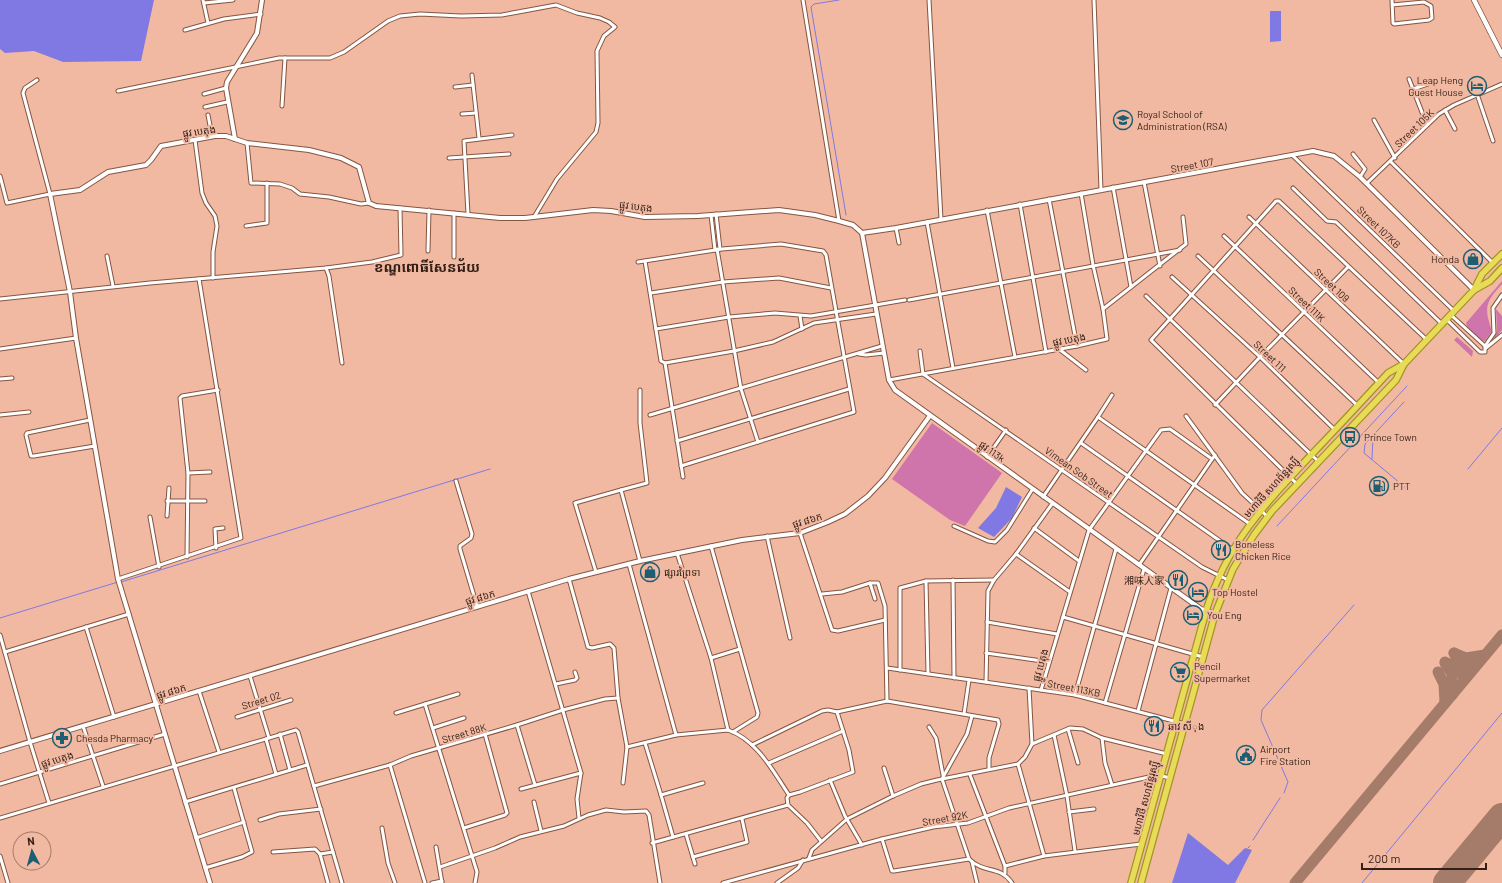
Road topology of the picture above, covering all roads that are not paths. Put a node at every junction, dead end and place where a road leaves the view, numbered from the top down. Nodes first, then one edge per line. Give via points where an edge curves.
1 (233, 0) edge
2 (262, 0) edge
3 (803, 0) edge
4 (929, 0) edge
5 (1094, 0) edge
6 (1392, 0) edge
7 (1474, 0) edge
8 (204, 2) edge
9 (1392, 5) junction
10 (261, 14) junction
11 (208, 23) junction
12 (185, 30) dead end
13 (1502, 55) edge
14 (285, 58) junction
15 (237, 67) junction
16 (472, 75) dead end
17 (37, 80) dead end
18 (1409, 80) dead end
19 (1428, 84) dead end
20 (1502, 84) edge
21 (473, 85) junction
22 (455, 87) dead end
23 (226, 88) junction
24 (1413, 89) junction
25 (118, 91) dead end
26 (204, 94) dead end
27 (1477, 94) junction
28 (227, 102) junction
29 (282, 106) dead end
30 (205, 107) dead end
31 (1445, 110) junction
32 (476, 113) junction
33 (462, 114) dead end
34 (208, 115) dead end
35 (1374, 120) dead end
36 (1427, 125) junction
37 (1455, 129) dead end
38 (512, 135) dead end
39 (212, 136) junction
40 (479, 138) junction
41 (235, 139) junction
42 (195, 140) junction
43 (1493, 141) dead end
44 (247, 143) junction
45 (509, 154) dead end
46 (1353, 154) dead end
47 (1292, 155) junction
48 (465, 157) junction
49 (449, 158) dead end
50 (1395, 158) junction
51 (1391, 162) junction
52 (0, 176) edge
53 (1360, 177) junction
54 (1144, 182) junction
55 (267, 183) junction
56 (1367, 183) junction
57 (1113, 188) junction
58 (1293, 188) dead end
59 (1101, 190) junction
60 (1081, 193) junction
61 (50, 194) junction
62 (1049, 199) junction
63 (369, 202) junction
64 (1020, 204) junction
65 (400, 208) junction
66 (429, 210) junction
67 (987, 210) junction
68 (454, 213) junction
69 (468, 214) junction
70 (714, 214) junction
71 (534, 217) junction
72 (1183, 217) dead end
73 (1249, 218) dead end
74 (941, 219) junction
75 (839, 222) junction
76 (927, 222) junction
77 (1256, 223) junction
78 (246, 226) dead end
79 (896, 228) junction
80 (862, 233) junction
81 (1224, 236) dead end
82 (899, 243) dead end
83 (1235, 247) junction
84 (717, 249) junction
85 (1180, 250) junction
86 (428, 251) dead end
87 (1157, 254) junction
88 (1502, 254) edge
89 (107, 256) dead end
90 (1198, 256) dead end
91 (454, 257) dead end
92 (1125, 260) junction
93 (645, 261) junction
94 (638, 262) dead end
95 (1493, 263) junction
96 (1094, 265) junction
97 (1160, 266) junction
98 (1348, 267) junction
99 (326, 268) junction
100 (1502, 268) edge
101 (1213, 270) junction
102 (1063, 271) junction
103 (1033, 277) junction
104 (1172, 277) dead end
105 (213, 278) junction
106 (198, 279) junction
107 (723, 282) junction
108 (1002, 282) junction
109 (113, 286) junction
110 (1132, 287) junction
111 (831, 288) junction
112 (1326, 290) junction
113 (1474, 290) junction
114 (70, 292) junction
115 (651, 293) junction
116 (940, 294) junction
117 (1191, 295) junction
118 (1502, 295) edge
119 (1146, 296) dead end
120 (0, 299) edge
121 (905, 300) dead end
122 (909, 300) dead end
123 (875, 306) junction
124 (1104, 309) junction
125 (1304, 311) junction
126 (835, 313) junction
127 (876, 314) junction
128 (1450, 315) junction
129 (800, 316) junction
130 (729, 317) junction
131 (1170, 319) junction
132 (836, 320) junction
133 (1442, 324) junction
134 (656, 329) junction
135 (802, 329) junction
136 (1282, 334) junction
137 (1502, 334) edge
138 (76, 338) junction
139 (1427, 340) junction
140 (882, 346) junction
141 (1078, 346) junction
142 (1485, 347) junction
143 (0, 349) edge
144 (1059, 349) junction
145 (1479, 350) junction
146 (734, 351) junction
147 (920, 351) dead end
148 (1046, 352) junction
149 (884, 353) junction
150 (857, 354) junction
151 (843, 357) junction
152 (1015, 357) junction
153 (1260, 357) junction
154 (342, 363) dead end
155 (665, 363) junction
156 (1404, 364) junction
157 (952, 368) junction
158 (1086, 370) dead end
159 (923, 374) junction
160 (12, 378) dead end
161 (0, 379) edge
162 (889, 380) junction
163 (1236, 383) junction
164 (1379, 383) junction
165 (741, 388) junction
166 (849, 389) junction
167 (218, 390) junction
168 (640, 390) dead end
169 (1112, 395) dead end
170 (1215, 405) junction
171 (1358, 406) junction
172 (672, 409) junction
173 (29, 412) dead end
174 (0, 415) edge
175 (650, 415) dead end
176 (929, 416) junction
177 (1186, 416) dead end
178 (1098, 417) junction
179 (750, 418) junction
180 (90, 420) junction
181 (1006, 430) junction
182 (1335, 430) junction
183 (677, 441) junction
184 (758, 442) junction
185 (1081, 443) junction
186 (95, 446) junction
187 (1146, 451) junction
188 (1215, 455) junction
189 (1312, 455) junction
190 (987, 457) junction
191 (1212, 459) junction
192 (1319, 462) junction
193 (681, 466) junction
194 (1063, 470) junction
195 (210, 472) dead end
196 (188, 473) junction
197 (1128, 476) junction
198 (683, 477) dead end
199 (1290, 477) junction
200 (456, 481) dead end
201 (1194, 485) junction
202 (1298, 485) junction
203 (169, 488) dead end
204 (621, 490) junction
205 (1032, 490) junction
206 (1043, 497) junction
207 (167, 501) junction
208 (187, 501) junction
209 (205, 501) dead end
210 (1110, 502) junction
211 (1052, 504) junction
212 (1260, 510) junction
213 (1176, 511) junction
214 (167, 516) dead end
215 (150, 517) dead end
216 (1268, 517) junction
217 (1250, 524) junction
218 (954, 526) dead end
219 (223, 528) dead end
220 (1034, 528) junction
221 (1089, 530) junction
222 (800, 533) junction
223 (767, 536) junction
224 (1158, 536) junction
225 (711, 546) junction
226 (216, 548) junction
227 (1116, 549) junction
228 (1233, 550) junction
229 (677, 553) junction
230 (1016, 554) junction
231 (187, 557) junction
232 (640, 561) junction
233 (1079, 561) junction
234 (629, 564) junction
235 (1138, 565) junction
236 (159, 567) junction
237 (1144, 569) junction
238 (596, 572) junction
239 (1219, 576) junction
240 (569, 579) junction
241 (953, 580) junction
242 (994, 580) junction
243 (1228, 580) junction
244 (119, 581) junction
245 (926, 581) junction
246 (870, 584) junction
247 (1171, 588) junction
248 (528, 591) junction
249 (1070, 592) junction
250 (822, 594) junction
251 (875, 599) dead end
252 (478, 606) junction
253 (1206, 611) junction
254 (129, 614) junction
255 (1215, 614) junction
256 (1063, 617) junction
257 (885, 620) junction
258 (987, 622) junction
259 (1095, 626) junction
260 (86, 628) junction
261 (1058, 634) junction
262 (0, 635) edge
263 (1126, 635) junction
264 (790, 638) dead end
265 (1156, 644) junction
266 (740, 649) junction
267 (5, 652) junction
268 (986, 653) junction
269 (1194, 655) junction
270 (1203, 657) junction
271 (711, 658) junction
272 (1049, 662) junction
273 (887, 668) junction
274 (900, 670) junction
275 (575, 672) dead end
276 (928, 674) junction
277 (250, 676) junction
278 (954, 678) junction
279 (969, 680) junction
280 (986, 682) junction
281 (556, 684) junction
282 (1029, 688) junction
283 (1041, 690) junction
284 (199, 691) junction
285 (458, 694) dead end
286 (1075, 695) junction
287 (618, 698) junction
288 (291, 700) dead end
289 (887, 701) junction
290 (1106, 703) junction
291 (155, 704) junction
292 (425, 704) junction
293 (260, 709) junction
294 (563, 710) junction
295 (1138, 711) junction
296 (837, 712) junction
297 (396, 713) dead end
298 (964, 714) junction
299 (237, 716) dead end
300 (972, 716) junction
301 (114, 717) junction
302 (464, 718) dead end
303 (1176, 721) junction
304 (1185, 724) junction
305 (518, 725) junction
306 (83, 726) junction
307 (929, 727) dead end
308 (433, 728) junction
309 (728, 730) junction
310 (843, 730) junction
311 (1068, 730) junction
312 (733, 732) junction
313 (166, 734) junction
314 (280, 734) junction
315 (485, 734) junction
316 (676, 735) junction
317 (1054, 735) junction
318 (267, 738) junction
319 (1102, 738) junction
320 (30, 742) junction
321 (645, 743) junction
322 (1032, 744) junction
323 (752, 745) junction
324 (627, 747) junction
325 (439, 748) junction
326 (0, 751) edge
327 (219, 752) junction
328 (1167, 754) junction
329 (92, 756) junction
330 (769, 763) junction
331 (1078, 763) dead end
332 (1018, 764) junction
333 (307, 765) junction
334 (390, 765) junction
335 (175, 766) junction
336 (884, 768) dead end
337 (988, 769) junction
338 (290, 770) junction
339 (39, 773) junction
340 (581, 773) junction
341 (276, 774) junction
342 (970, 775) junction
343 (1161, 775) junction
344 (943, 777) junction
345 (1170, 778) junction
346 (830, 780) junction
347 (623, 783) dead end
348 (703, 783) dead end
349 (0, 784) edge
350 (536, 785) junction
351 (1112, 785) junction
352 (103, 786) junction
353 (314, 786) junction
354 (234, 788) junction
355 (521, 789) dead end
356 (660, 794) junction
357 (789, 795) junction
358 (893, 796) junction
359 (1067, 796) junction
360 (185, 802) junction
361 (534, 802) dead end
362 (49, 803) junction
363 (1030, 803) junction
364 (788, 805) junction
365 (321, 809) junction
366 (1094, 809) dead end
367 (1069, 812) junction
368 (987, 817) junction
369 (0, 818) edge
370 (579, 818) junction
371 (742, 819) junction
372 (847, 819) junction
373 (260, 820) dead end
374 (244, 822) junction
375 (956, 824) junction
376 (382, 828) dead end
377 (464, 828) junction
378 (541, 831) junction
379 (686, 834) junction
380 (673, 837) junction
381 (196, 838) junction
382 (882, 839) junction
383 (821, 841) junction
384 (652, 843) junction
385 (1142, 844) junction
386 (862, 845) junction
387 (436, 847) dead end
388 (1075, 851) junction
389 (273, 852) dead end
390 (333, 852) junction
391 (320, 854) junction
392 (0, 856) edge
393 (1044, 856) junction
394 (471, 857) junction
395 (693, 857) junction
396 (809, 858) junction
397 (969, 859) junction
398 (803, 860) junction
399 (972, 862) junction
400 (695, 864) dead end
401 (1005, 866) junction
402 (440, 867) junction
403 (205, 868) junction
404 (1005, 873) junction
405 (782, 879) junction
406 (442, 882) edge
407 (8, 883) edge
408 (210, 883) edge
409 (328, 883) edge
410 (342, 883) edge
411 (395, 883) edge
412 (425, 883) edge
413 (432, 883) edge
414 (475, 883) edge
415 (660, 883) edge
416 (723, 883) edge
417 (777, 883) edge
418 (784, 883) edge
419 (977, 883) edge
420 (1012, 883) edge
421 (1131, 883) edge
422 (1141, 883) edge

1 - 8 street
2 - 10 street
3 - 75 street
4 - 74 street
5 - 59 street
6 - 9 street
7 - 13 main road
8 - 11 street
9 - 9 street via 1394,24 1432,18 1431,6 1424,2
10 - 11 street
10 - 15 street via 257,33
11 - 12 street
14 - 15 street
14 - 29 street
14 - 71 street via 330,58 344,52 388,21 400,16 502,15 556,5 608,22 615,27 604,36 597,51 596,132 557,179
15 - 23 street
15 - 25 street
16 - 21 street
17 - 61 street via 25,88 23,93
18 - 24 street
19 - 24 street
20 - 27 street, Street 105K
21 - 22 street
21 - 32 street
23 - 26 street
23 - 28 street
24 - 36 street
27 - 31 street, Street 105K
27 - 43 street
28 - 30 street
28 - 41 street
31 - 36 street, Street 105K
31 - 37 street
32 - 33 street
32 - 40 street
34 - 39 street
35 - 50 street
36 - 50 street, Street 105K
38 - 40 street
39 - 41 street, ផ្លូវ បេតុង
39 - 42 street, ផ្លូវ បេតុង
40 - 48 street via 464,141
41 - 44 street, ផ្លូវ បេតុង
42 - 61 street, ផ្លូវ បេតុង via 161,146 146,164 108,172 80,190
42 - 105 street via 202,193 215,216 217,226
44 - 55 street via 250,182
44 - 63 street, ផ្លូវ បេតុង via 309,150 357,165 362,172
45 - 48 street
46 - 53 street via 1365,169
47 - 53 street, Street 107 via 1313,151 1334,156
47 - 54 street, Street 107
47 - 128 street, Street 107KB
48 - 49 street
48 - 69 street
50 - 51 street, Street 105K
51 - 56 street, Street 105K
51 - 95 street
52 - 61 street, ផ្លូវ បេតុង via 8,203
53 - 56 street, Street 107
54 - 57 street, Street 107
54 - 87 street
55 - 63 street via 284,185 300,194 361,204
55 - 78 street via 267,223
56 - 113 street, Street 107
57 - 59 street, Street 107
57 - 92 street
58 - 133 street via 1328,221 1336,222
59 - 60 street, Street 107
60 - 62 street, Street 107
60 - 96 street, ផ្លូវ បេតុង
61 - 114 street
62 - 64 street, Street 107
62 - 102 street
63 - 65 street, ផ្លូវ បេតុង via 376,206
64 - 67 street, Street 107
64 - 103 street
65 - 66 street, ផ្លូវ បេតុង
65 - 99 street via 401,255
66 - 68 street, ផ្លូវ បេតុង
66 - 86 street
67 - 74 street, Street 107
67 - 108 street
68 - 69 street, ផ្លូវ បេតុង
68 - 91 street
69 - 71 street, ផ្លូវ បេតុង via 500,218
70 - 71 street, ផ្លូវ បេតុង via 645,217 593,210
70 - 75 street, ផ្លូវ បេតុង via 779,210 815,215
70 - 84 street
72 - 85 street via 1187,240
73 - 77 street, Street 109
74 - 76 street, Street 107
75 - 80 street, ផ្លូវ បេតុង via 853,226
76 - 79 street, Street 107
76 - 116 street
77 - 83 street
77 - 98 street via 1278,201
77 - 112 street, Street 109
79 - 80 street, Street 107
79 - 82 street
80 - 123 street, ផ្លូវ 113k
81 - 83 street, Street 111K
83 - 101 street
83 - 125 street, Street 111K
84 - 93 street
84 - 107 street
84 - 111 street via 781,244 823,251 826,255
85 - 87 street
85 - 97 street
87 - 92 street
87 - 97 street
88 - 95 highway, មហាវិថី សហព័ន្ធរុស្ស៊ី
89 - 109 street
90 - 101 street
92 - 96 street
92 - 110 street
93 - 94 street
93 - 115 street
95 - 113 highway, មហាវិថី សហព័ន្ធរុស្ស៊ី via 1482,274
96 - 102 street
96 - 124 street, ផ្លូវ បេតុង
97 - 110 street
98 - 112 street
98 - 139 street
99 - 105 street
99 - 154 street via 330,276
100 - 113 highway, មហាវិថី សហព័ន្ធរុស្ស៊ី via 1490,281
101 - 117 street
101 - 136 street
102 - 103 street
102 - 141 street
103 - 108 street
103 - 148 street
104 - 117 street, Street 111
105 - 106 street
106 - 109 street
106 - 167 street
107 - 111 street via 781,278
107 - 115 street
107 - 130 street
108 - 116 street
108 - 152 street
109 - 114 street
110 - 124 street
111 - 126 street
112 - 125 street
112 - 156 street, Street 109
113 - 128 highway, មហាវិថី សហព័ន្ធរុស្ស៊ី
114 - 120 street
114 - 138 street
115 - 134 street
116 - 122 street
116 - 157 street
117 - 131 street
117 - 153 street, Street 111
118 - 142 street via 1493,308 1494,333
119 - 131 street
121 - 123 street
123 - 126 street
123 - 127 street, ផ្លូវ 113k
124 - 141 street, ផ្លូវ បេតុង via 1107,339
125 - 136 street
125 - 164 street, Street 111K
126 - 129 street
126 - 132 street
127 - 132 street
127 - 140 street, ផ្លូវ 113k
128 - 133 highway, មហាវិថី សហព័ន្ធរុស្ស៊ី
128 - 142 street
128 - 145 street
129 - 130 street via 775,313
129 - 135 street
130 - 134 street
130 - 146 street
131 - 163 street
131 - 170 street via 1151,340
132 - 135 street via 814,323
132 - 151 street
133 - 139 highway, មហាវិថី សហព័ន្ធរុស្ស៊ី
134 - 155 street via 662,361
135 - 146 street via 773,342
136 - 153 street
136 - 171 street
137 - 142 street
138 - 143 street
138 - 180 street
139 - 156 highway, មហាវិថី សហព័ន្ធរុស្ស៊ី
140 - 149 street, ផ្លូវ 113k
140 - 150 street
141 - 144 street, ផ្លូវ បេតុង
142 - 145 street via 1480,346
142 - 145 street via 1483,353
144 - 148 street, ផ្លូវ បេតុង
144 - 158 street
146 - 155 street
146 - 165 street
147 - 159 street
148 - 152 street, ផ្លូវ បេតុង
149 - 150 street
149 - 162 street, ផ្លូវ 113k
150 - 151 street
151 - 165 street
151 - 166 street
152 - 157 street, ផ្លូវ បេតុង
153 - 163 street
153 - 182 street, Street 111
155 - 172 street
156 - 164 highway, មហាវិថី សហព័ន្ធរុស្ស៊ី via 1388,373
156 - 192 highway, មហាវិថី សហព័ន្ធរុស្ស៊ី via 1396,380
157 - 159 street, ផ្លូវ បេតុង
159 - 162 street, ផ្លូវ បេតុង
159 - 181 street, Vimean Sob Street
160 - 161 street
162 - 176 street, ផ្លូវ 113k via 898,394
163 - 170 street
163 - 189 street
164 - 171 highway, មហាវិថី សហព័ន្ធរុស្ស៊ី
165 - 172 street
165 - 179 street
166 - 179 street
166 - 184 street via 854,412
167 - 196 street via 180,398
167 - 226 street via 242,536 239,540
168 - 204 street via 640,423 647,483
169 - 178 street
170 - 199 street
171 - 182 highway, មហាវិថី សហព័ន្ធរុស្ស៊ី
172 - 175 street
172 - 183 street
173 - 174 street
176 - 190 street, ផ្លូវ 113k
176 - 222 street, ផ្លូវ ៨៦ក via 885,478 868,496 845,514
177 - 188 street
178 - 185 street
178 - 187 street
179 - 183 street
179 - 184 street
180 - 186 street
180 - 186 street via 27,433 29,453 30,456 34,456
181 - 190 street
181 - 194 street, Vimean Sob Street
182 - 189 highway, មហាវិថី សហព័ន្ធរុស្ស៊ី
183 - 193 street
184 - 193 street
185 - 194 street
185 - 197 street
186 - 244 street
187 - 191 street, ផ្លូវ បេតុង via 1165,428
187 - 197 street, ផ្លូវ បេតុង
187 - 201 street
188 - 191 street
188 - 212 street via 1242,493
189 - 192 street
189 - 199 highway, មហាវិថី សហព័ន្ធរុស្ស៊ី
190 - 205 street, ផ្លូវ 113k
191 - 201 street
192 - 202 highway, មហាវិថី សហព័ន្ធរុស្ស៊ី
193 - 198 street
194 - 206 street
194 - 210 street, Vimean Sob Street
195 - 196 street
196 - 208 street
197 - 210 street, ផ្លូវ បេតុង
197 - 213 street
199 - 202 street
199 - 212 highway, មហាវិថី សហព័ន្ធរុស្ស៊ី
200 - 252 street via 472,534 460,549
201 - 213 street
201 - 217 street
202 - 216 highway, មហាវិថី សហព័ន្ធរុស្ស៊ី
203 - 207 street
204 - 232 street
204 - 238 street via 575,502
205 - 206 street, ផ្លូវ 113k
205 - 218 street via 1007,530 995,542
206 - 211 street, ផ្លូវ 113k
207 - 208 street
207 - 214 street
208 - 209 street
208 - 231 street
210 - 221 street, ផ្លូវ បេតុង
210 - 224 street, Vimean Sob Street
211 - 220 street
211 - 221 street, ផ្លូវ 113k
212 - 216 street
212 - 217 highway, មហាវិថី សហព័ន្ធរុស្ស៊ី
213 - 224 street
213 - 228 street
215 - 236 street
216 - 243 highway, មហាវិថី សហព័ន្ធរុស្ស៊ី
217 - 228 highway, មហាវិថី សហព័ន្ធរុស្ស៊ី
219 - 226 street via 215,529
220 - 230 street
220 - 233 street
221 - 227 street, ផ្លូវ 113k
221 - 233 street, ផ្លូវ បេតុង
222 - 223 street, ផ្លូវ ៨៦ក
222 - 250 street
223 - 225 street, ផ្លូវ ៨៦ក
223 - 264 street
224 - 235 street
224 - 239 street, Vimean Sob Street
225 - 229 street, ផ្លូវ ៨៦ក
225 - 266 street
226 - 231 street
227 - 235 street, ផ្លូវ 113k
227 - 259 street
228 - 239 highway, មហាវិថី សហព័ន្ធរុស្ស៊ី
229 - 232 street, ផ្លូវ ៨៦ក
229 - 271 street
230 - 242 street
230 - 249 street
231 - 236 street
232 - 234 street, ផ្លូវ ៨៦ក
233 - 249 street, ផ្លូវ បេតុង
234 - 238 street, ផ្លូវ ៨៦ក
234 - 316 street
235 - 237 street, ផ្លូវ 113k
236 - 244 street
237 - 247 street, ផ្លូវ 113k
237 - 263 street
238 - 240 street, ផ្លូវ ៨៦ក
239 - 243 street, Vimean Sob Street
239 - 253 highway, មហាវិថី សហព័ន្ធរុស្ស៊ី
240 - 248 street, ផ្លូវ ៨៦ក
240 - 287 street via 588,647 610,644 614,648
241 - 242 street
241 - 245 street
241 - 278 street
242 - 258 street via 988,592
243 - 255 highway, មហាវិថី សហព័ន្ធរុស្ស៊ី
244 - 254 street
245 - 274 street via 899,590
245 - 276 street
246 - 250 street via 842,592
246 - 251 street
246 - 257 street via 874,582 879,586 885,606
247 - 253 street, ផ្លូវ 113k
247 - 265 street
248 - 252 street, ផ្លូវ ៨៦ក
248 - 281 street
249 - 256 street, ផ្លូវ បេតុង
250 - 257 street via 832,630
252 - 277 street, ផ្លូវ ៨៦ក
253 - 255 street, ផ្លូវ 113k
253 - 269 highway, មហាវិថី សហព័ន្ធរុស្ស៊ី
254 - 260 street
254 - 291 street
255 - 270 highway, មហាវិថី សហព័ន្ធរុស្ស៊ី
256 - 259 street
256 - 261 street, ផ្លូវ បេតុង
257 - 273 street
258 - 261 street
258 - 268 street
259 - 263 street
259 - 286 street
260 - 267 street
260 - 301 street
261 - 272 street, ផ្លូវ បេតុង
262 - 267 street
263 - 265 street
263 - 290 street
265 - 269 street
265 - 295 street
266 - 271 street
266 - 312 street via 758,713
267 - 320 street
268 - 272 street
268 - 280 street
269 - 270 street
269 - 303 highway, មហាវិថី សហព័ន្ធរុស្ស៊ី
270 - 304 highway, មហាវិថី សហព័ន្ធរុស្ស៊ី
271 - 309 street
272 - 283 street, ផ្លូវ បេតុង
273 - 274 street, Street 113KB
273 - 289 street
274 - 276 street, Street 113KB
275 - 281 street via 575,680
276 - 278 street, Street 113KB
277 - 284 street, ផ្លូវ ៨៦ក
277 - 293 street
278 - 279 street, Street 113KB
279 - 280 street, Street 113KB
279 - 298 street
280 - 282 street, Street 113KB
281 - 294 street
282 - 283 street, Street 113KB
282 - 322 street
283 - 286 street, Street 113KB
284 - 291 street, ផ្លូវ ៨៦ក
284 - 327 street
285 - 292 street
286 - 290 street, Street 113KB
287 - 294 street, Street 88K
287 - 324 street
288 - 293 street, Street 02
289 - 296 street
289 - 298 street
290 - 295 street, Street 113KB
291 - 301 street, ផ្លូវ ៨៦ក
291 - 313 street
292 - 297 street
292 - 308 street
293 - 299 street, Street 02
293 - 318 street
294 - 305 street, Street 88K
294 - 340 street
295 - 303 street, Street 113KB
296 - 310 street
296 - 323 street via 822,711
298 - 300 street
300 - 337 street via 999,721
300 - 344 street via 967,734
301 - 306 street, ផ្លូវ ៨៦ក
302 - 308 street
303 - 304 street, Street 113KB
303 - 328 highway, មហាវិថី សហព័ន្ធរុស្ស៊ី
304 - 345 highway, មហាវិថី សហព័ន្ធរុស្ស៊ី
305 - 315 street, Street 88K
305 - 350 street
306 - 320 street, ផ្លូវ ៨៦ក
306 - 329 street
307 - 344 street via 936,738
308 - 325 street
309 - 312 street
309 - 316 street
310 - 330 street
310 - 346 street via 853,772
311 - 317 street
311 - 319 street via 1082,729
311 - 331 street
312 - 323 street
313 - 329 street, ផ្លូវ បេតុង
313 - 335 street
314 - 318 street
314 - 333 street via 296,730 298,732
314 - 338 street
315 - 325 street, Street 88K
315 - 377 street via 506,813
316 - 321 street
317 - 322 street
317 - 359 street
318 - 327 street
318 - 341 street
319 - 328 street
319 - 351 street via 1104,763
320 - 326 street, ផ្លូវ ៨៦ក
320 - 339 street
321 - 324 street
321 - 356 street
322 - 332 street
323 - 330 street
324 - 347 street
325 - 334 street, Street 88K
325 - 377 street
327 - 335 street
328 - 343 highway, មហាវិថី សហព័ន្ធរុស្ស៊ី
329 - 339 street, ផ្លូវ បេតុង
329 - 352 street
330 - 357 street
332 - 337 street
332 - 363 street
333 - 338 street
333 - 353 street
334 - 353 street, Street 88K
334 - 412 street
335 - 352 street
335 - 360 street
336 - 358 street
337 - 342 street
338 - 341 street
339 - 349 street, ផ្លូវ បេតុង
339 - 362 street
340 - 350 street
340 - 370 street via 577,799
341 - 354 street
342 - 344 street
342 - 368 street
343 - 345 street, Street 92K
343 - 351 street, Street 92K
343 - 385 highway, មហាវិថី សហព័ន្ធរុស្ស៊ី
344 - 358 street
344 - 375 street
345 - 422 highway, មហាវិថី សហព័ន្ធរុស្ស៊ី
346 - 357 street
346 - 372 street
348 - 356 street
350 - 355 street
351 - 359 street, Street 92K
352 - 362 street
353 - 365 street
354 - 360 street
354 - 374 street
356 - 380 street
357 - 364 street
358 - 372 street
359 - 363 street, Street 92K
359 - 367 street
360 - 381 street
361 - 378 street
362 - 369 street
363 - 368 street, Street 92K
363 - 393 street
364 - 371 street
364 - 383 street
365 - 373 street via 279,814
365 - 390 street
366 - 367 street
367 - 388 street
368 - 375 street, Street 92K
368 - 401 street
370 - 378 street via 564,826
370 - 384 street via 606,810 646,811 649,815
371 - 379 street
371 - 395 street via 747,842
372 - 383 street
372 - 386 street
374 - 381 street
374 - 403 street via 252,850 250,855
375 - 382 street, Street 92K
375 - 397 street
376 - 411 street via 388,863
377 - 394 street
378 - 394 street
379 - 380 street
379 - 395 street
380 - 384 street
381 - 403 street
382 - 386 street, Street 92K
382 - 397 street via 894,871
383 - 396 street via 812,850
384 - 415 street
385 - 388 street
385 - 421 highway, មហាវិថី សហព័ន្ធរុស្ស៊ី
386 - 396 street, Street 92K
387 - 402 street
388 - 393 street
389 - 391 street via 315,849
390 - 391 street
390 - 410 street
391 - 409 street
392 - 407 street
393 - 401 street
394 - 402 street
394 - 414 street via 477,872
395 - 400 street
396 - 398 street, Street 92K
397 - 399 street
398 - 405 street via 798,868
398 - 416 street, Street 92K
399 - 404 street
399 - 419 street
401 - 404 street
402 - 406 street
403 - 408 street
404 - 420 street
405 - 417 street
405 - 418 street
406 - 413 street

